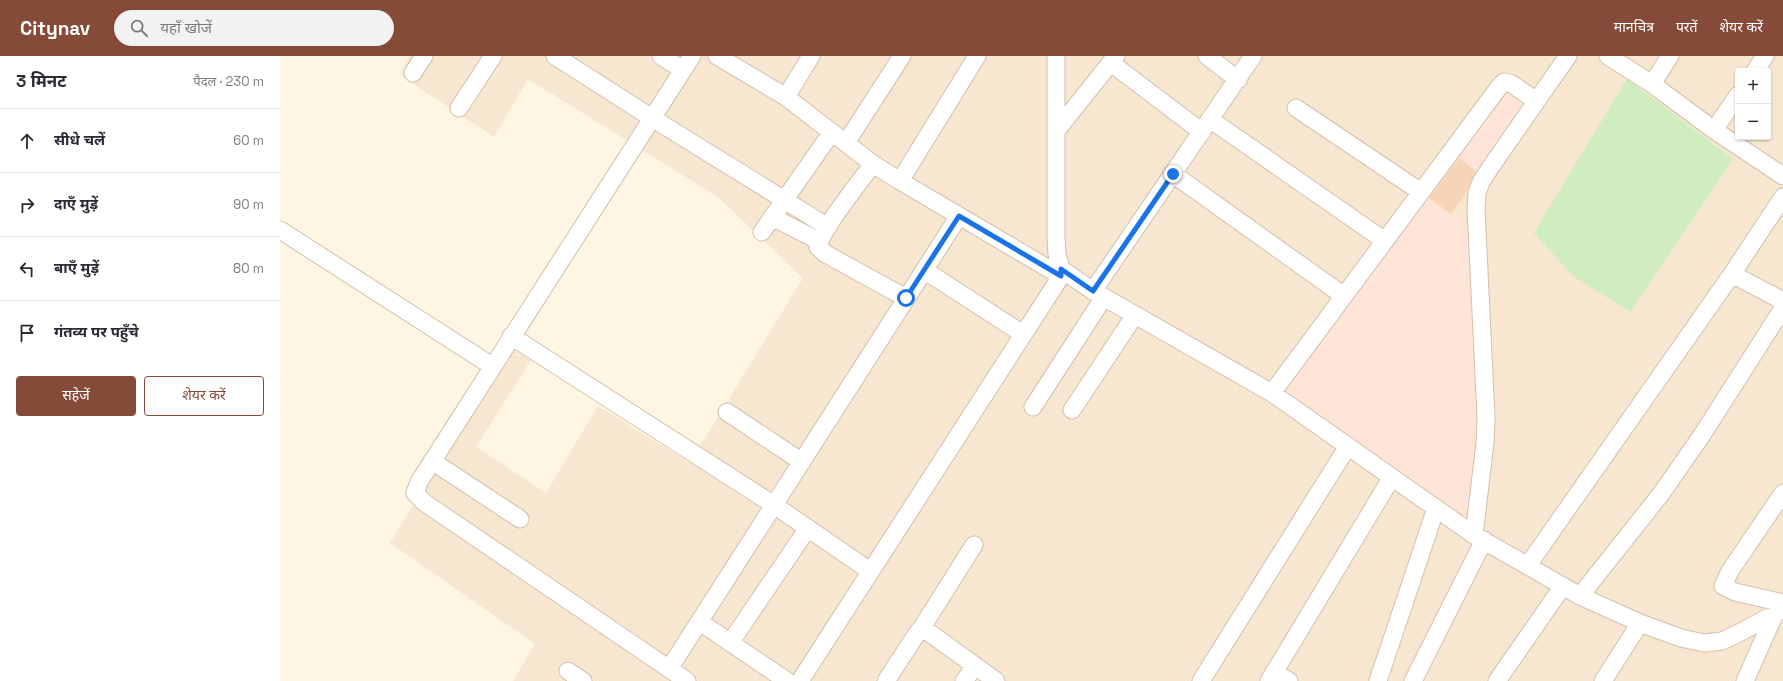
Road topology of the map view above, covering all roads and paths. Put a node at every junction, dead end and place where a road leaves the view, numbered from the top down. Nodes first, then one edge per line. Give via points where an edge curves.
1 (424, 56) edge
2 (493, 56) edge
3 (555, 56) edge
4 (661, 56) edge
5 (717, 56) edge
6 (811, 56) edge
7 (902, 56) edge
8 (977, 56) edge
9 (1056, 56) edge
10 (1207, 56) edge
11 (1253, 56) edge
12 (1568, 56) edge
13 (1608, 56) edge
14 (1670, 56) edge
15 (1765, 56) edge
16 (1114, 59) edge
17 (687, 63) edge
18 (1757, 68) edge
19 (413, 73) dead end
20 (1238, 80) junction
21 (1652, 84) junction
22 (786, 97) junction
23 (1735, 99) edge
24 (1536, 101) junction
25 (459, 108) dead end
26 (1296, 108) dead end
27 (652, 118) junction
28 (1206, 126) junction
29 (1714, 130) junction
30 (1056, 131) junction
31 (832, 132) junction
32 (846, 143) junction
33 (873, 164) junction
34 (1173, 174) junction
35 (1783, 176) edge
36 (900, 181) junction
37 (1421, 192) junction
38 (1783, 197) edge
39 (785, 199) junction
40 (959, 216) junction
41 (772, 217) junction
42 (828, 227) junction
43 (280, 230) edge
44 (762, 232) dead end
45 (819, 241) junction
46 (1385, 241) junction
47 (924, 270) junction
48 (1061, 272) junction
49 (1732, 274) junction
50 (1098, 294) junction
51 (1344, 296) junction
52 (906, 298) junction
53 (1783, 301) edge
54 (1783, 308) edge
55 (1135, 315) junction
56 (1024, 334) junction
57 (511, 336) junction
58 (492, 366) junction
59 (1272, 393) junction
60 (1033, 407) dead end
61 (1072, 410) dead end
62 (727, 412) dead end
63 (1348, 446) junction
64 (432, 461) junction
65 (802, 462) junction
66 (1392, 477) junction
67 (1783, 493) edge
68 (774, 505) junction
69 (1436, 508) junction
70 (520, 519) dead end
71 (808, 528) junction
72 (1479, 537) junction
73 (974, 545) dead end
74 (1528, 565) junction
75 (870, 572) junction
76 (1563, 586) junction
77 (1580, 596) junction
78 (1781, 608) edge
79 (700, 622) junction
80 (1640, 623) junction
81 (921, 629) junction
82 (730, 643) junction
83 (975, 666) junction
84 (669, 669) junction
85 (568, 671) dead end
86 (1271, 677) edge
87 (583, 681) edge
88 (687, 681) edge
89 (787, 681) edge
90 (800, 681) edge
91 (886, 681) edge
92 (964, 681) edge
93 (996, 681) edge
94 (1201, 681) edge
95 (1289, 681) edge
96 (1378, 681) edge
97 (1413, 681) edge
98 (1497, 681) edge
99 (1603, 681) edge
100 (1745, 681) edge

1 - 19 street
2 - 25 street
3 - 27 street
4 - 17 street
5 - 22 street
6 - 22 street
7 - 32 street
8 - 36 street
9 - 30 street
10 - 20 street
11 - 20 street
12 - 24 street
13 - 21 street
14 - 21 street
15 - 18 street
16 - 28 street
16 - 30 street
17 - 27 street
20 - 28 street
21 - 29 street
22 - 31 street
23 - 29 street
24 - 37 street via 1510,83 1504,82
24 - 72 street via 1481,182 1477,193 1477,247 1486,417
26 - 37 street
27 - 39 street
27 - 57 street
28 - 34 street
28 - 46 street
29 - 35 street
30 - 48 street via 1057,254
31 - 32 street
31 - 39 street
32 - 33 street
33 - 36 street
33 - 42 street
34 - 50 street
34 - 51 street
36 - 40 street
37 - 46 street
38 - 49 street
39 - 41 street
39 - 42 street
40 - 47 street
40 - 48 street
41 - 44 street
41 - 45 street
42 - 45 street
43 - 58 street
45 - 52 street via 818,247 826,254
46 - 51 street
47 - 52 street
47 - 56 street
48 - 50 street
48 - 56 street
49 - 53 street
49 - 74 street
50 - 55 street
50 - 60 street
51 - 59 street
52 - 65 street
54 - 77 street via 1661,494
55 - 59 street
55 - 61 street
56 - 75 street
57 - 58 street
57 - 68 street
58 - 64 street
59 - 63 street
62 - 65 street
63 - 66 street
63 - 94 street
64 - 70 street
64 - 84 street via 416,490 419,498
65 - 68 street
66 - 69 street
66 - 86 street
67 - 78 street via 1723,586
68 - 71 street
68 - 79 street
69 - 72 street
69 - 96 street
71 - 75 street
71 - 82 street
72 - 74 street
72 - 97 street
73 - 81 street
74 - 76 street
75 - 90 street
76 - 77 street
76 - 98 street
77 - 80 street
78 - 80 street via 1741,632 1722,640 1704,643 1681,638
78 - 100 street
79 - 82 street
79 - 84 street
80 - 99 street
81 - 83 street
81 - 91 street
82 - 89 street
83 - 92 street
83 - 93 street
84 - 88 street
85 - 87 street
86 - 95 street

